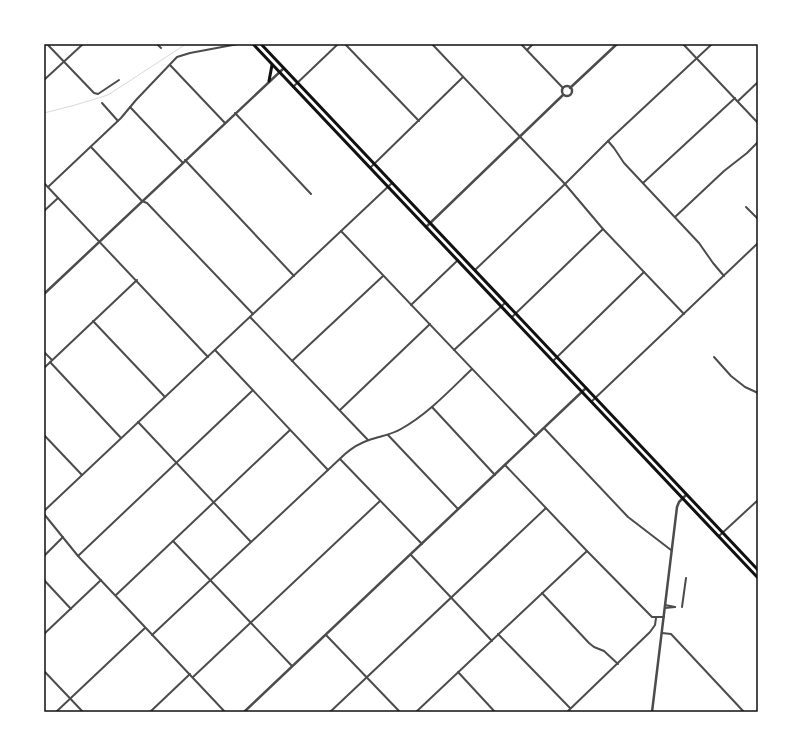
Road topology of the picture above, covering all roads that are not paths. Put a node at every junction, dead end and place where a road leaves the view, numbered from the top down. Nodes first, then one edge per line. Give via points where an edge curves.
1 (47, 44) edge
2 (83, 44) edge
3 (157, 44) edge
4 (238, 44) edge
5 (253, 44) edge
6 (261, 44) edge
7 (338, 44) edge
8 (345, 44) edge
9 (432, 44) edge
10 (521, 44) edge
11 (533, 44) edge
12 (617, 44) edge
13 (683, 44) edge
14 (712, 44) edge
15 (161, 48) dead end
16 (527, 50) junction
17 (697, 58) junction
18 (64, 62) junction
19 (170, 65) junction
20 (272, 65) junction
21 (284, 68) junction
22 (279, 72) junction
23 (463, 77) junction
24 (44, 80) edge
25 (119, 80) dead end
26 (269, 81) junction
27 (297, 82) junction
28 (758, 82) edge
29 (293, 87) junction
30 (563, 88) junction
31 (570, 88) junction
32 (563, 95) junction
33 (735, 98) junction
34 (738, 101) junction
35 (102, 103) dead end
36 (130, 107) junction
37 (235, 113) junction
38 (118, 121) junction
39 (224, 122) junction
40 (418, 122) junction
41 (758, 123) edge
42 (520, 137) junction
43 (608, 141) junction
44 (353, 142) junction
45 (758, 142) edge
46 (90, 147) junction
47 (359, 157) junction
48 (184, 161) junction
49 (374, 164) junction
50 (370, 168) junction
51 (44, 183) edge
52 (392, 183) junction
53 (643, 183) junction
54 (565, 184) junction
55 (48, 187) junction
56 (388, 187) junction
57 (311, 194) dead end
58 (58, 198) junction
59 (142, 201) junction
60 (746, 207) dead end
61 (44, 211) edge
62 (675, 217) junction
63 (758, 219) edge
64 (431, 223) junction
65 (426, 227) junction
66 (603, 229) junction
67 (341, 231) junction
68 (100, 241) junction
69 (758, 243) edge
70 (458, 260) junction
71 (475, 270) junction
72 (644, 272) junction
73 (294, 276) junction
74 (383, 276) junction
75 (724, 276) junction
76 (136, 280) junction
77 (44, 294) edge
78 (506, 302) junction
79 (411, 305) junction
80 (501, 307) junction
81 (516, 313) junction
82 (253, 314) junction
83 (684, 314) junction
84 (250, 317) junction
85 (512, 318) junction
86 (93, 321) junction
87 (430, 324) junction
88 (215, 350) junction
89 (454, 350) junction
90 (44, 352) edge
91 (208, 357) junction
92 (558, 357) junction
93 (714, 357) dead end
94 (51, 361) junction
95 (292, 361) junction
96 (553, 362) junction
97 (44, 368) edge
98 (472, 369) junction
99 (586, 388) junction
100 (252, 391) junction
101 (582, 392) junction
102 (758, 393) edge
103 (165, 397) junction
104 (595, 398) junction
105 (591, 402) junction
106 (432, 407) junction
107 (340, 410) junction
108 (138, 422) junction
109 (544, 428) junction
110 (290, 430) junction
111 (44, 435) edge
112 (388, 435) junction
113 (536, 436) junction
114 (121, 438) junction
115 (368, 440) junction
116 (340, 459) junction
117 (176, 462) junction
118 (505, 465) junction
119 (328, 470) junction
120 (82, 475) junction
121 (495, 475) junction
122 (686, 495) junction
123 (683, 498) junction
124 (758, 500) edge
125 (380, 501) junction
126 (214, 502) junction
127 (546, 508) junction
128 (458, 509) junction
129 (44, 511) edge
130 (44, 514) edge
131 (723, 533) junction
132 (719, 536) junction
133 (63, 537) junction
134 (173, 541) junction
135 (251, 542) junction
136 (422, 544) junction
137 (672, 550) junction
138 (587, 551) junction
139 (411, 554) junction
140 (44, 556) edge
141 (78, 556) junction
142 (758, 570) edge
143 (686, 578) dead end
144 (758, 578) edge
145 (44, 580) edge
146 (101, 580) junction
147 (211, 580) junction
148 (542, 593) junction
149 (116, 595) junction
150 (451, 598) junction
151 (682, 607) dead end
152 (71, 609) junction
153 (664, 617) junction
154 (656, 618) junction
155 (251, 623) junction
156 (146, 627) junction
157 (662, 633) junction
158 (44, 634) edge
159 (498, 634) junction
160 (152, 635) junction
161 (326, 635) junction
162 (492, 641) junction
163 (618, 664) junction
164 (292, 667) junction
165 (44, 670) edge
166 (458, 672) junction
167 (190, 674) junction
168 (193, 677) junction
169 (367, 677) junction
170 (70, 699) junction
171 (570, 709) junction
172 (494, 711) edge
173 (56, 712) edge
174 (83, 712) edge
175 (150, 712) edge
176 (225, 712) edge
177 (244, 712) edge
178 (330, 712) edge
179 (400, 712) edge
180 (416, 712) edge
181 (567, 712) edge
182 (652, 712) edge
183 (744, 712) edge

1 - 18 street
2 - 18 street
3 - 15 street
4 - 19 street via 182,55
5 - 20 main road
6 - 21 main road
7 - 27 street
8 - 40 street
9 - 23 street
10 - 16 street
11 - 16 street
12 - 31 street
13 - 17 street
14 - 17 street
16 - 30 street
17 - 33 street
17 - 43 street
18 - 24 street
18 - 25 street via 91,92 97,94
19 - 36 street
19 - 39 street
20 - 22 main road
20 - 26 main road
21 - 22 street
21 - 27 main road
22 - 26 street
22 - 29 main road
23 - 40 street
23 - 42 street
26 - 37 street
27 - 29 street
27 - 44 main road
28 - 34 street
29 - 47 main road
30 - 31 street
30 - 32 street
31 - 32 street via 569,95
32 - 42 street
33 - 34 street
33 - 53 street
34 - 41 street
35 - 38 street
36 - 38 street
36 - 48 street
37 - 39 street
37 - 57 street
38 - 46 street
39 - 48 street
40 - 49 street
42 - 54 street
42 - 64 street
43 - 53 street
43 - 54 street
44 - 47 main road
44 - 49 main road
45 - 62 street
46 - 55 street
46 - 59 street
47 - 50 main road
48 - 59 street
48 - 73 street
49 - 50 street
49 - 52 main road
50 - 56 main road
51 - 55 street
52 - 56 street
52 - 64 main road
53 - 62 street
54 - 66 street
54 - 71 street
55 - 58 street
56 - 65 main road
56 - 67 street
58 - 61 street
58 - 68 street
59 - 68 street
59 - 82 street via 147,203
60 - 63 street
62 - 75 street
64 - 65 street
64 - 71 main road
65 - 70 main road
66 - 72 street
66 - 81 street
67 - 73 street
67 - 74 street
68 - 76 street
68 - 77 street
69 - 75 street
70 - 79 street
70 - 80 main road
71 - 78 main road
72 - 83 street
72 - 92 street
73 - 82 street
74 - 79 street
74 - 95 street
75 - 83 street
76 - 86 street
76 - 91 street
78 - 80 street
78 - 81 main road
79 - 87 street
80 - 85 main road
80 - 89 street
81 - 85 street
81 - 92 main road
82 - 84 street
83 - 104 street
84 - 88 street
84 - 95 street
85 - 96 main road
86 - 94 street
86 - 103 street
87 - 89 street
87 - 107 street
88 - 91 street
88 - 100 street
89 - 98 street
90 - 94 street
91 - 103 street
92 - 96 street
92 - 99 main road
93 - 102 street via 731,376
94 - 97 street
94 - 114 street
95 - 107 street
96 - 101 main road
98 - 106 street
98 - 113 street
99 - 101 street
99 - 104 main road
100 - 110 street
100 - 117 street
101 - 105 main road
101 - 109 street
103 - 108 street
104 - 105 street
104 - 122 main road
105 - 123 main road
106 - 112 street via 410,424
106 - 121 street
107 - 115 street
108 - 114 street
108 - 117 street
109 - 113 street
109 - 137 street via 628,517
110 - 119 street
110 - 126 street
111 - 120 street
112 - 115 street
112 - 128 street
113 - 118 street
114 - 120 street
115 - 116 street via 352,448
116 - 119 street
116 - 125 street
117 - 126 street
117 - 141 street
118 - 121 street
118 - 127 street
119 - 135 street
120 - 129 street
121 - 128 street
122 - 123 street
122 - 131 main road
123 - 132 main road
123 - 137 street via 677,507
124 - 131 street
125 - 136 street
125 - 155 street
126 - 134 street
126 - 135 street
127 - 138 street
127 - 150 street
128 - 136 street
130 - 133 street
131 - 132 street
131 - 142 main road
132 - 144 main road
133 - 140 street
133 - 141 street
134 - 147 street
134 - 149 street
135 - 147 street
136 - 139 street
137 - 153 street
138 - 148 street
138 - 154 street via 652,617
139 - 150 street
139 - 161 street
141 - 146 street
143 - 151 street
145 - 152 street
146 - 149 street
146 - 152 street
147 - 155 street
147 - 160 street
148 - 159 street
148 - 163 street via 589,643 604,650
149 - 156 street
150 - 162 street
150 - 169 street
152 - 158 street
153 - 154 street
153 - 157 street
154 - 163 street via 650,632
155 - 164 street
155 - 168 street
156 - 160 street
156 - 170 street
157 - 182 street
157 - 183 street via 671,634
159 - 162 street
159 - 171 street
160 - 167 street
161 - 164 street
161 - 169 street
162 - 166 street
163 - 171 street
164 - 177 street
165 - 170 street
166 - 172 street
166 - 180 street
167 - 168 street
167 - 175 street
168 - 176 street
169 - 178 street
169 - 179 street
170 - 173 street
170 - 174 street
171 - 181 street

